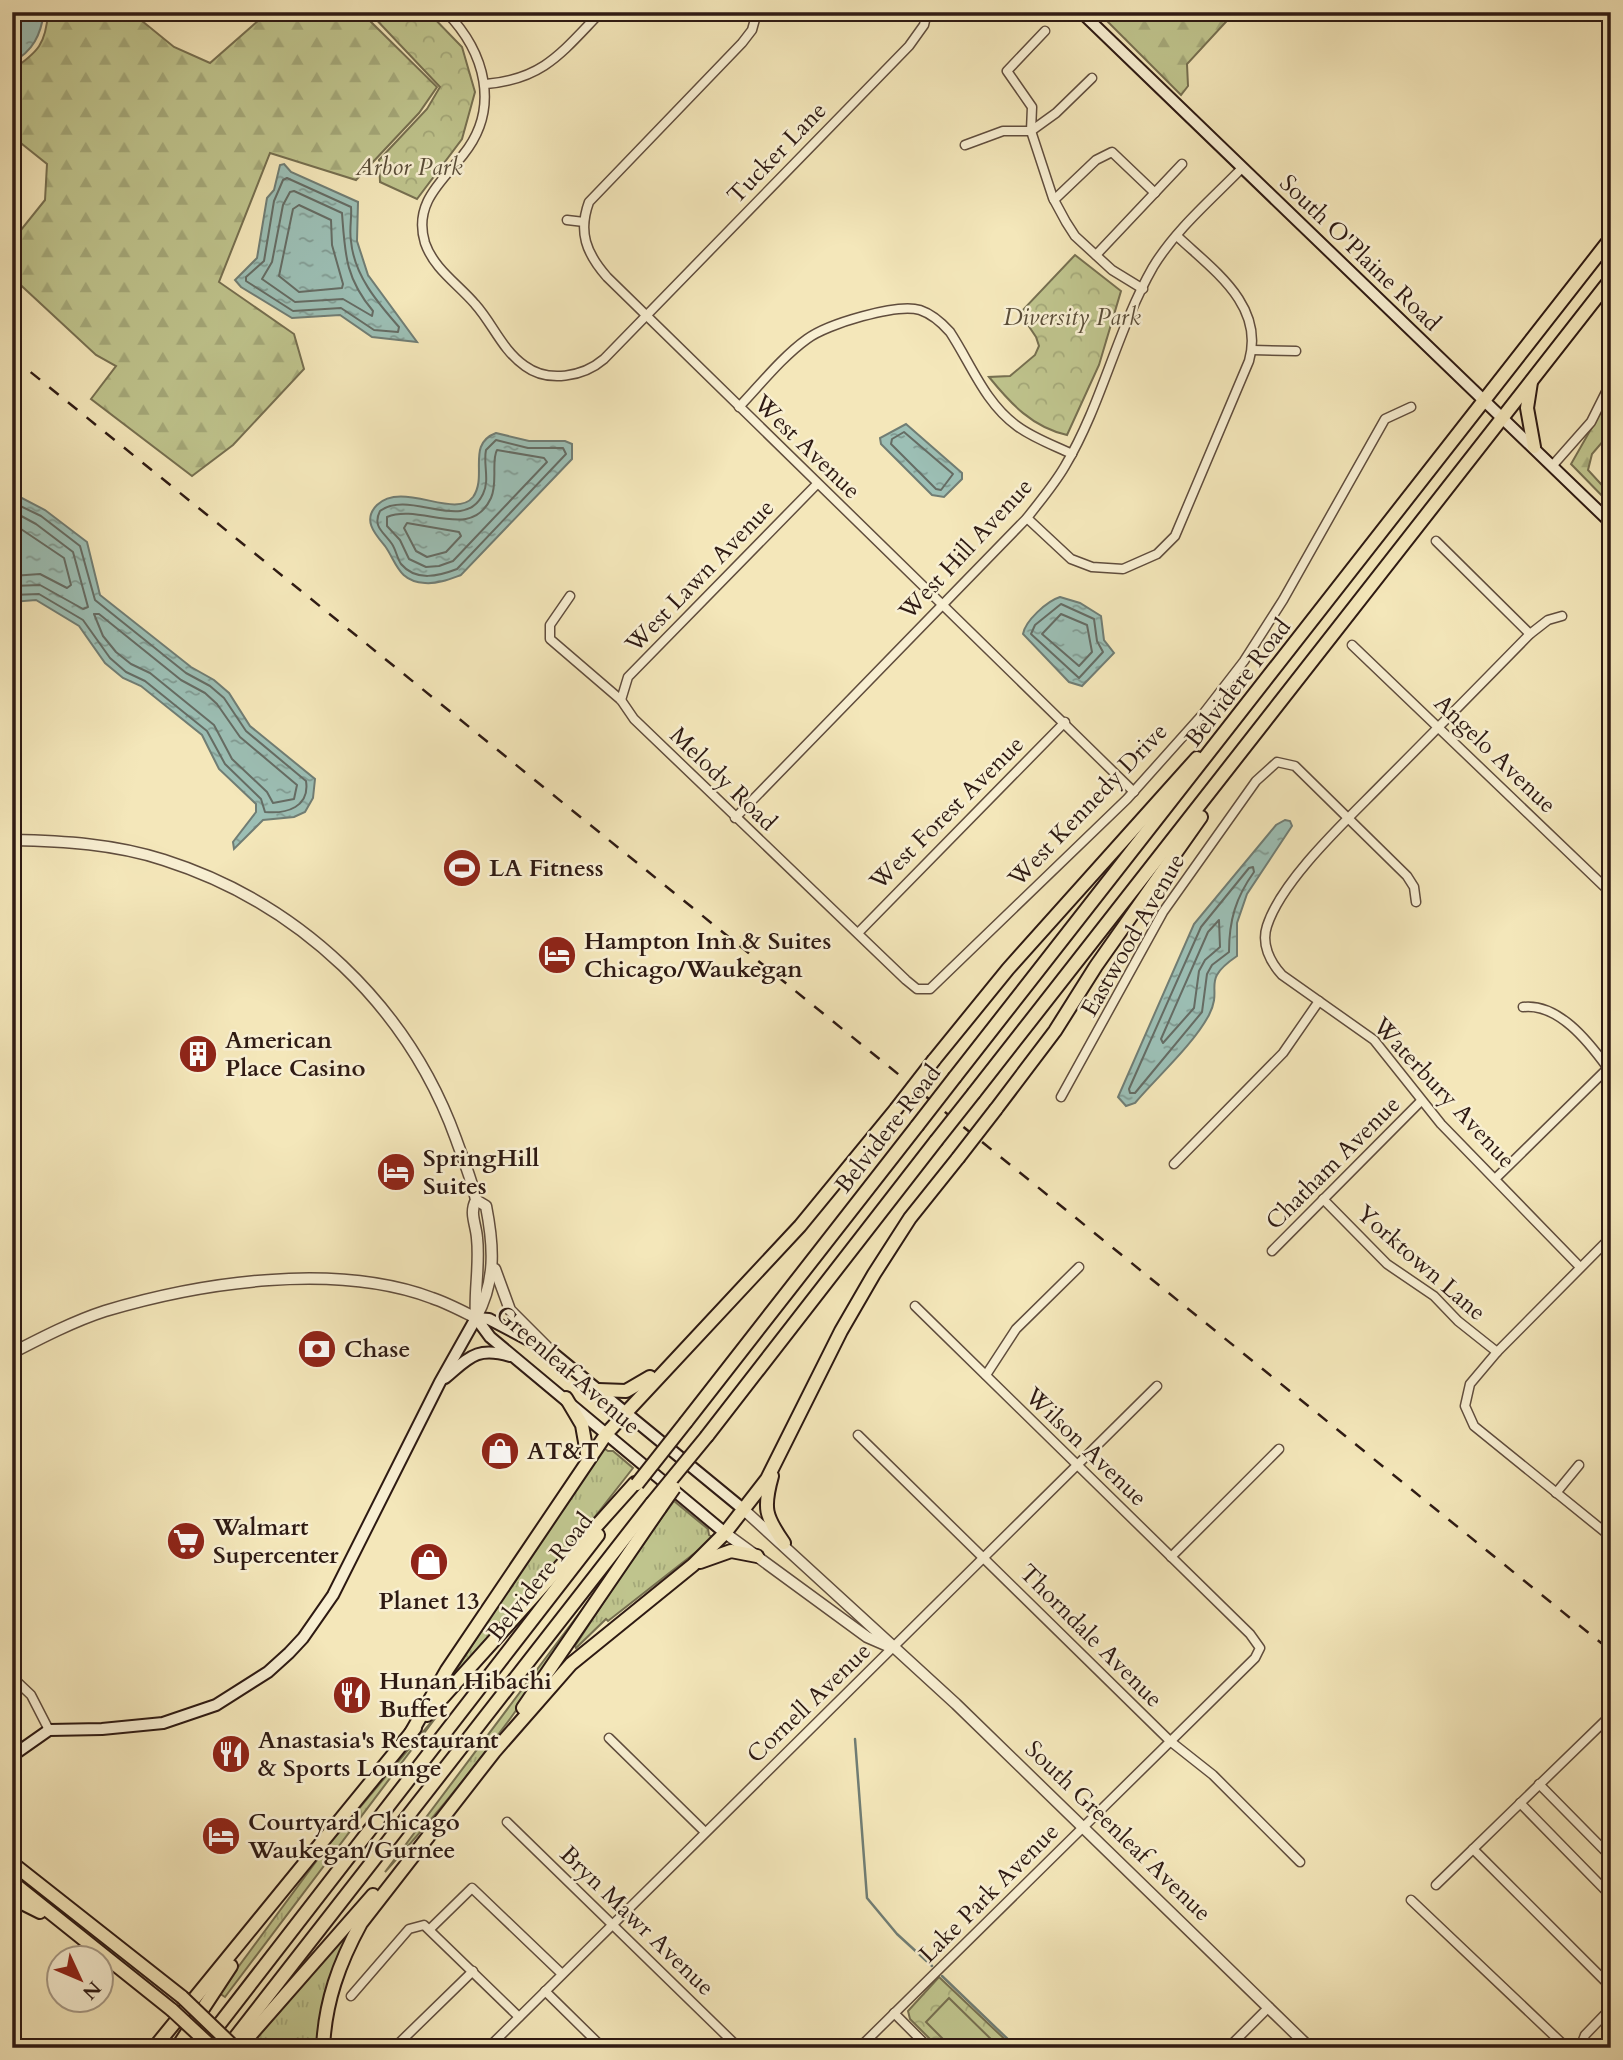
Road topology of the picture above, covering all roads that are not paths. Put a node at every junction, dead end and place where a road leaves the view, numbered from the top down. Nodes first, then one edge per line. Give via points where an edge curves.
1 (446, 12) edge
2 (601, 12) edge
3 (757, 12) edge
4 (927, 12) edge
5 (1081, 12) edge
6 (1045, 31) dead end
7 (1091, 78) dead end
8 (486, 85) junction
9 (1031, 131) junction
10 (965, 145) dead end
11 (1182, 164) dead end
12 (1242, 168) junction
13 (1155, 193) junction
14 (1054, 201) junction
15 (567, 220) dead end
16 (584, 222) junction
17 (1177, 236) junction
18 (1611, 238) edge
19 (1096, 255) junction
20 (1611, 279) edge
21 (1143, 289) junction
22 (646, 316) junction
23 (1252, 350) junction
24 (1296, 351) dead end
25 (1531, 380) junction
26 (1611, 382) edge
27 (1485, 400) junction
28 (738, 407) junction
29 (1411, 407) dead end
30 (1503, 417) junction
31 (1534, 447) junction
32 (1072, 454) junction
33 (1553, 465) junction
34 (817, 484) junction
35 (1027, 518) junction
36 (1611, 523) edge
37 (1436, 541) dead end
38 (570, 596) dead end
39 (942, 605) junction
40 (1562, 616) dead end
41 (1530, 634) junction
42 (1352, 645) dead end
43 (1280, 663) junction
44 (621, 700) junction
45 (1281, 702) junction
46 (1065, 722) junction
47 (1439, 726) junction
48 (1134, 792) junction
49 (735, 818) junction
50 (1349, 818) junction
51 (12, 840) edge
52 (1611, 893) edge
53 (1416, 902) dead end
54 (858, 933) junction
55 (906, 980) joint
56 (1319, 1001) junction
57 (1523, 1007) dead end
58 (1609, 1066) edge
59 (1061, 1097) dead end
60 (1422, 1101) junction
61 (1174, 1164) dead end
62 (1496, 1178) junction
63 (1323, 1199) junction
64 (476, 1200) junction
65 (1611, 1237) edge
66 (1272, 1251) dead end
67 (494, 1253) junction
68 (1079, 1267) dead end
69 (1580, 1267) junction
70 (915, 1306) dead end
71 (476, 1318) junction
72 (1497, 1352) junction
73 (12, 1353) edge
74 (553, 1353) junction
75 (516, 1357) junction
76 (668, 1365) junction
77 (986, 1375) junction
78 (440, 1382) junction
79 (1157, 1386) dead end
80 (598, 1390) junction
81 (566, 1398) junction
82 (624, 1412) junction
83 (607, 1433) junction
84 (858, 1434) dead end
85 (1279, 1449) dead end
86 (587, 1459) junction
87 (775, 1465) junction
88 (1077, 1465) junction
89 (1579, 1465) dead end
90 (636, 1484) junction
91 (1556, 1493) junction
92 (656, 1505) junction
93 (743, 1509) junction
94 (725, 1533) junction
95 (1611, 1538) edge
96 (784, 1543) junction
97 (757, 1556) junction
98 (984, 1557) junction
99 (1171, 1557) junction
100 (693, 1565) junction
101 (1231, 1615) joint
102 (894, 1648) junction
103 (12, 1677) edge
104 (1611, 1715) edge
105 (49, 1730) junction
106 (411, 1733) junction
107 (608, 1738) dead end
108 (1170, 1741) junction
109 (494, 1752) junction
110 (12, 1756) edge
111 (1539, 1784) junction
112 (1520, 1803) junction
113 (507, 1822) dead end
114 (1083, 1826) junction
115 (705, 1832) junction
116 (430, 1833) junction
117 (1473, 1849) junction
118 (1611, 1857) edge
119 (1300, 1862) dead end
120 (12, 1863) edge
121 (12, 1882) edge
122 (1436, 1885) dead end
123 (284, 1892) junction
124 (1611, 1896) edge
125 (12, 1898) edge
126 (1411, 1900) dead end
127 (612, 1924) junction
128 (430, 1929) junction
129 (77, 1934) junction
130 (473, 1971) junction
131 (562, 1974) junction
132 (1611, 1987) edge
133 (545, 1991) junction
134 (351, 1996) dead end
135 (1269, 2007) junction
136 (1611, 2008) edge
137 (894, 2013) junction
138 (519, 2017) junction
139 (495, 2040) junction
140 (154, 2048) edge
141 (177, 2048) edge
142 (201, 2048) edge
143 (213, 2048) edge
144 (227, 2048) edge
145 (237, 2048) edge
146 (323, 2048) edge
147 (394, 2048) edge
148 (488, 2048) edge
149 (502, 2048) edge
150 (603, 2048) edge
151 (738, 2048) edge
152 (859, 2048) edge
153 (929, 2048) edge
154 (1228, 2048) edge
155 (1310, 2048) edge
156 (1567, 2048) edge
157 (1580, 2048) edge

1 - 8 street via 469,38
2 - 8 street via 541,70
3 - 16 street via 743,43 589,202
4 - 22 street, Tucker Lane via 909,46
5 - 12 main road, South O'Plaine Road
6 - 9 street via 1007,71 1032,107
7 - 9 street
8 - 22 street, Tucker Lane via 482,119 472,142 425,204 422,228 432,259 477,306 514,358 541,374 565,376 594,367
9 - 10 street via 1003,131
9 - 14 street
11 - 13 street
12 - 17 street, West Hill Avenue
12 - 27 main road, South O'Plaine Road
13 - 14 street via 1112,152 1096,160
13 - 19 street
14 - 19 street via 1075,236
15 - 16 street
16 - 22 street, West Avenue via 586,247 594,262
17 - 21 street, West Hill Avenue
17 - 23 street via 1244,304 1252,328
18 - 27 main road, Belvidere Road
19 - 21 street
20 - 25 main road, Belvidere Road
21 - 32 street, West Hill Avenue
22 - 28 street, West Avenue
23 - 24 street
23 - 35 street via 1175,536 1157,554 1123,569 1092,567 1064,553
25 - 30 main road, Belvidere Road
25 - 31 main road via 1527,408
26 - 33 street via 1591,422
27 - 30 main road, South O'Plaine Road
27 - 43 main road, Belvidere Road
28 - 32 street via 816,333 900,309 920,310 950,332 988,397 1009,420
28 - 34 street, West Avenue
29 - 48 street, West Kennedy Drive via 1385,419 1311,554 1244,660
30 - 31 main road, South O'Plaine Road
30 - 45 main road, Belvidere Road
31 - 33 main road, South O'Plaine Road
32 - 35 street, West Hill Avenue
33 - 36 main road, South O'Plaine Road
34 - 39 street, West Avenue
34 - 44 street, West Lawn Avenue via 628,677
35 - 39 street, West Hill Avenue
37 - 41 street
38 - 44 street, Melody Road via 550,625 550,639
39 - 46 street, West Avenue
39 - 49 street, West Hill Avenue
40 - 41 street
41 - 47 street
42 - 47 street, Angelo Avenue
43 - 76 main road, bridge via 1016,960 808,1217
43 - 90 main road, Belvidere Road, bridge
44 - 49 street, Melody Road
45 - 87 main road, bridge via 1055,1031 910,1219 841,1331
45 - 92 main road, Belvidere Road, bridge
46 - 48 street, West Avenue
46 - 54 street, West Forest Avenue
47 - 50 street
47 - 52 street, Angelo Avenue
48 - 55 street, West Kennedy Drive via 936,985 917,989
49 - 54 street, Melody Road
50 - 53 street via 1407,876
50 - 56 street, Waterbury Avenue via 1308,863 1276,909 1266,936 1276,968
50 - 59 street, Eastwood Avenue via 1289,762 1269,768 1163,912
51 - 64 street via 90,843 163,859 272,908 304,932 381,1006 425,1070 452,1126
54 - 55 street, Melody Road
56 - 60 street, Waterbury Avenue via 1374,1041
56 - 61 street via 1283,1054
57 - 58 street via 1548,1010
58 - 62 street
60 - 62 street, Waterbury Avenue
60 - 63 street, Chatham Avenue
62 - 69 street, Waterbury Avenue
63 - 66 street, Chatham Avenue
63 - 72 street, Yorktown Lane via 1387,1264 1434,1296
64 - 67 street via 486,1206
64 - 71 street via 471,1208 479,1256
65 - 69 street
67 - 71 street via 488,1295
67 - 74 street via 495,1276 510,1310
68 - 77 street via 1016,1329
69 - 72 street
70 - 77 street, Wilson Avenue
71 - 73 street via 432,1298 355,1281 267,1281 186,1291 102,1312
71 - 74 main road, Greenleaf Avenue via 489,1319
71 - 75 main road, Greenleaf Avenue via 490,1337
71 - 78 main road
72 - 91 street via 1469,1384 1465,1406 1474,1426
74 - 80 main road, Greenleaf Avenue
75 - 78 main road via 492,1350 476,1353
75 - 81 main road, Greenleaf Avenue
76 - 80 main road via 626,1391
76 - 82 main road
77 - 88 street, Wilson Avenue
78 - 105 main road via 332,1595 281,1661 221,1703 163,1723
79 - 88 street, Cornell Avenue
80 - 82 main road, Greenleaf Avenue
81 - 83 main road, Greenleaf Avenue
81 - 86 main road via 582,1425
82 - 83 main road
82 - 93 main road, Greenleaf Avenue
83 - 86 main road
83 - 94 main road, Greenleaf Avenue
84 - 98 street, Thorndale Avenue
85 - 99 street
86 - 106 main road via 447,1670
87 - 93 main road
87 - 96 main road via 765,1506 768,1520
88 - 98 street, Cornell Avenue
88 - 99 street, Wilson Avenue
89 - 91 street
90 - 106 main road
90 - 142 main road, Belvidere Road
91 - 95 street
92 - 109 main road
92 - 144 main road, Belvidere Road
93 - 94 main road
93 - 96 street, South Greenleaf Avenue
94 - 97 street, South Greenleaf Avenue
94 - 100 main road
96 - 102 street, South Greenleaf Avenue
97 - 100 main road via 745,1551 724,1552
97 - 102 street, South Greenleaf Avenue via 867,1637
98 - 102 street, Cornell Avenue
98 - 108 street, Thorndale Avenue
99 - 101 street, Wilson Avenue
100 - 109 main road via 571,1664
101 - 108 street, Lake Park Avenue via 1259,1643 1259,1653
102 - 114 street, South Greenleaf Avenue
102 - 115 street, Cornell Avenue
103 - 105 street via 31,1695
104 - 111 street
105 - 110 main road
106 - 123 main road
107 - 115 street
108 - 114 street, Lake Park Avenue
108 - 119 street, Thorndale Avenue via 1213,1775
109 - 116 main road
111 - 112 street
111 - 118 street
112 - 117 street
112 - 124 street
113 - 127 street, Bryn Mawr Avenue
114 - 135 street, South Greenleaf Avenue
114 - 137 street, Lake Park Avenue
115 - 127 street, Cornell Avenue
116 - 145 main road
116 - 146 main road via 361,1923 346,1951 324,2019
117 - 122 street
117 - 132 street
120 - 145 main road, bridge via 182,1997
121 - 129 main road
123 - 140 main road
123 - 141 main road
125 - 129 main road
126 - 156 street
127 - 131 street, Cornell Avenue
127 - 151 street, Bryn Mawr Avenue
128 - 130 street
128 - 131 street via 472,1889
128 - 134 street via 424,1925 409,1929
129 - 143 main road, bridge
130 - 138 street
130 - 147 street
131 - 133 street, Cornell Avenue
133 - 138 street, Cornell Avenue
133 - 150 street
135 - 154 street
135 - 155 street, South Greenleaf Avenue
136 - 157 street via 1585,2035
137 - 152 street, Lake Park Avenue
137 - 153 street
138 - 139 street, Cornell Avenue
139 - 148 street, Cornell Avenue
139 - 149 street

